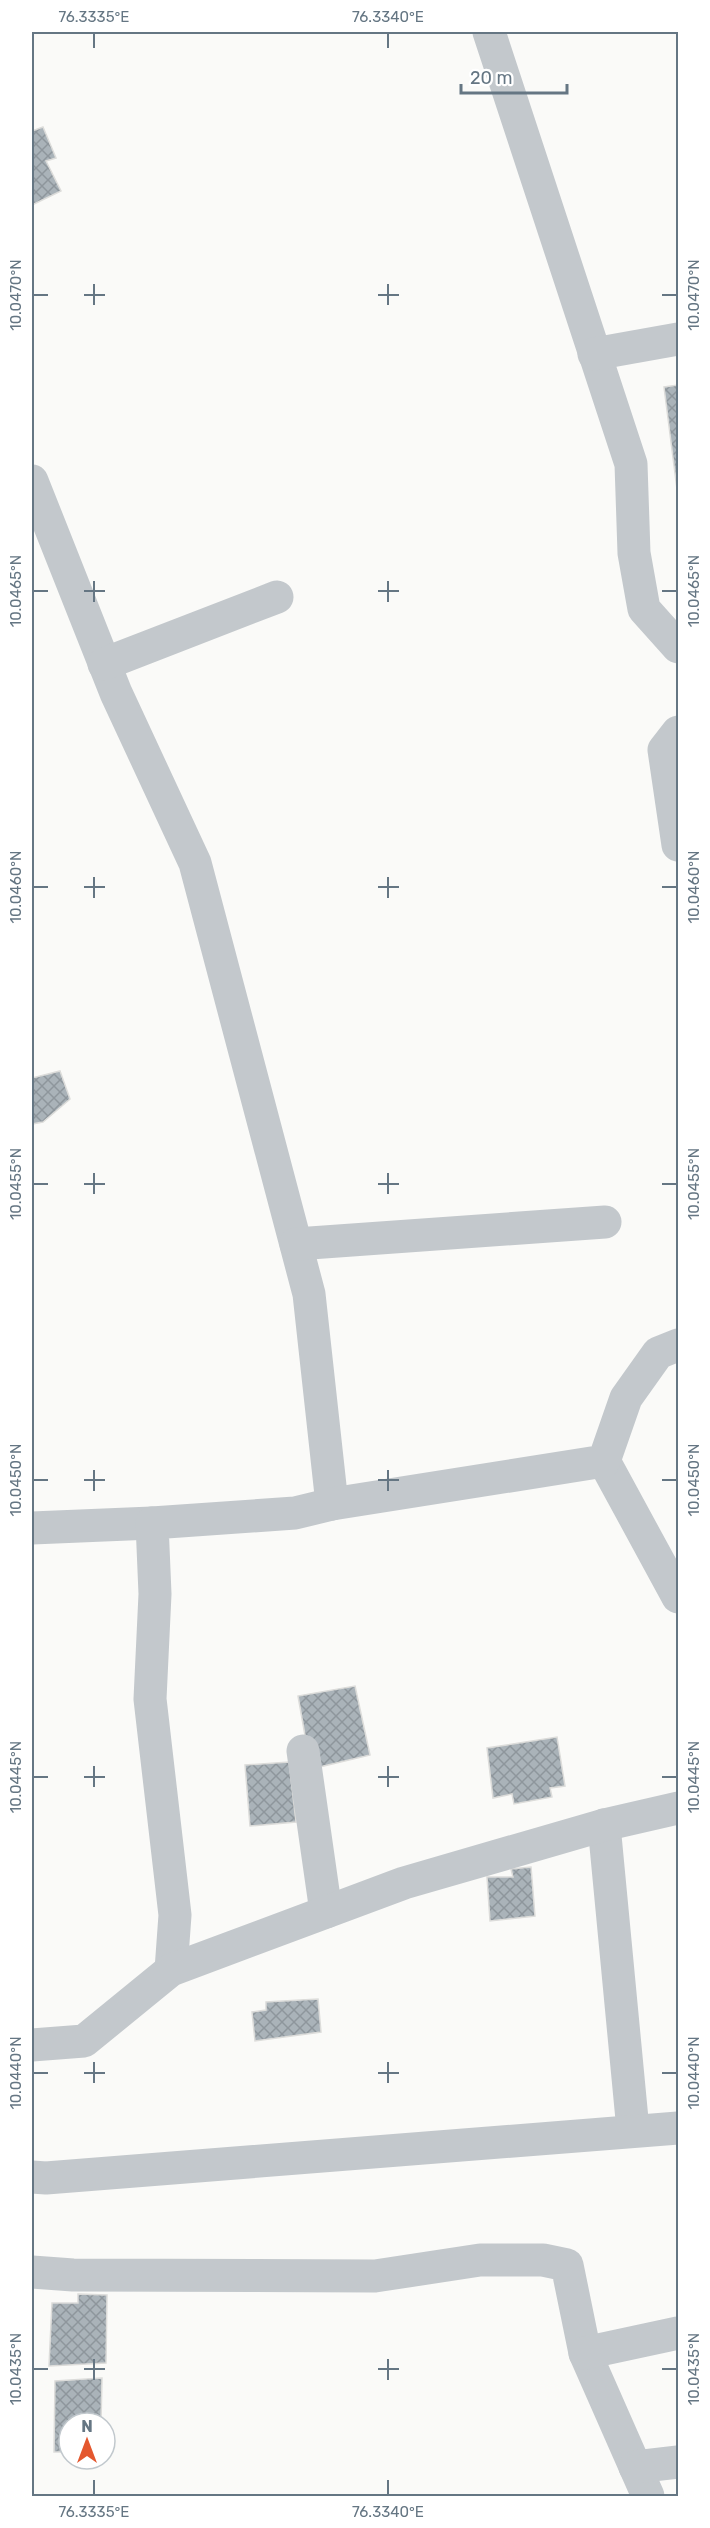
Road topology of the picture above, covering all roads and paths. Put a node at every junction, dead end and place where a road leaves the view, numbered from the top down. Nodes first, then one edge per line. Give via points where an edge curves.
1 (489, 32) edge
2 (678, 339) edge
3 (594, 354) junction
4 (32, 481) edge
5 (277, 597) dead end
6 (678, 647) edge
7 (104, 664) junction
8 (678, 732) edge
9 (678, 845) edge
10 (605, 1222) dead end
11 (296, 1244) junction
12 (678, 1345) edge
13 (604, 1461) junction
14 (332, 1504) junction
15 (152, 1523) junction
16 (32, 1528) edge
17 (678, 1597) edge
18 (303, 1751) dead end
19 (678, 1808) edge
20 (604, 1825) junction
21 (326, 1912) junction
22 (171, 1970) junction
23 (32, 2045) edge
24 (678, 2128) edge
25 (633, 2130) junction
26 (32, 2177) edge
27 (32, 2272) edge
28 (678, 2333) edge
29 (585, 2353) junction
30 (678, 2462) edge
31 (635, 2467) junction
32 (648, 2496) edge

1 - 3 street
2 - 3 street
3 - 6 street via 631,464 634,553 644,609
4 - 7 street
5 - 7 street
7 - 11 street via 195,863
8 - 9 street via 664,750
10 - 11 street
11 - 14 street via 309,1294
12 - 13 street via 658,1353 626,1398
13 - 14 street
13 - 17 street
14 - 15 street via 295,1513
15 - 16 street
15 - 22 street via 155,1594 150,1699 175,1915
18 - 21 street
19 - 20 street
20 - 21 street via 404,1883
20 - 25 street
21 - 22 street
22 - 23 street via 84,2041
24 - 25 street
25 - 26 street via 224,2166
27 - 29 street via 375,2276 480,2260 543,2260 567,2265
28 - 29 street
29 - 31 street
30 - 31 street
31 - 32 street

